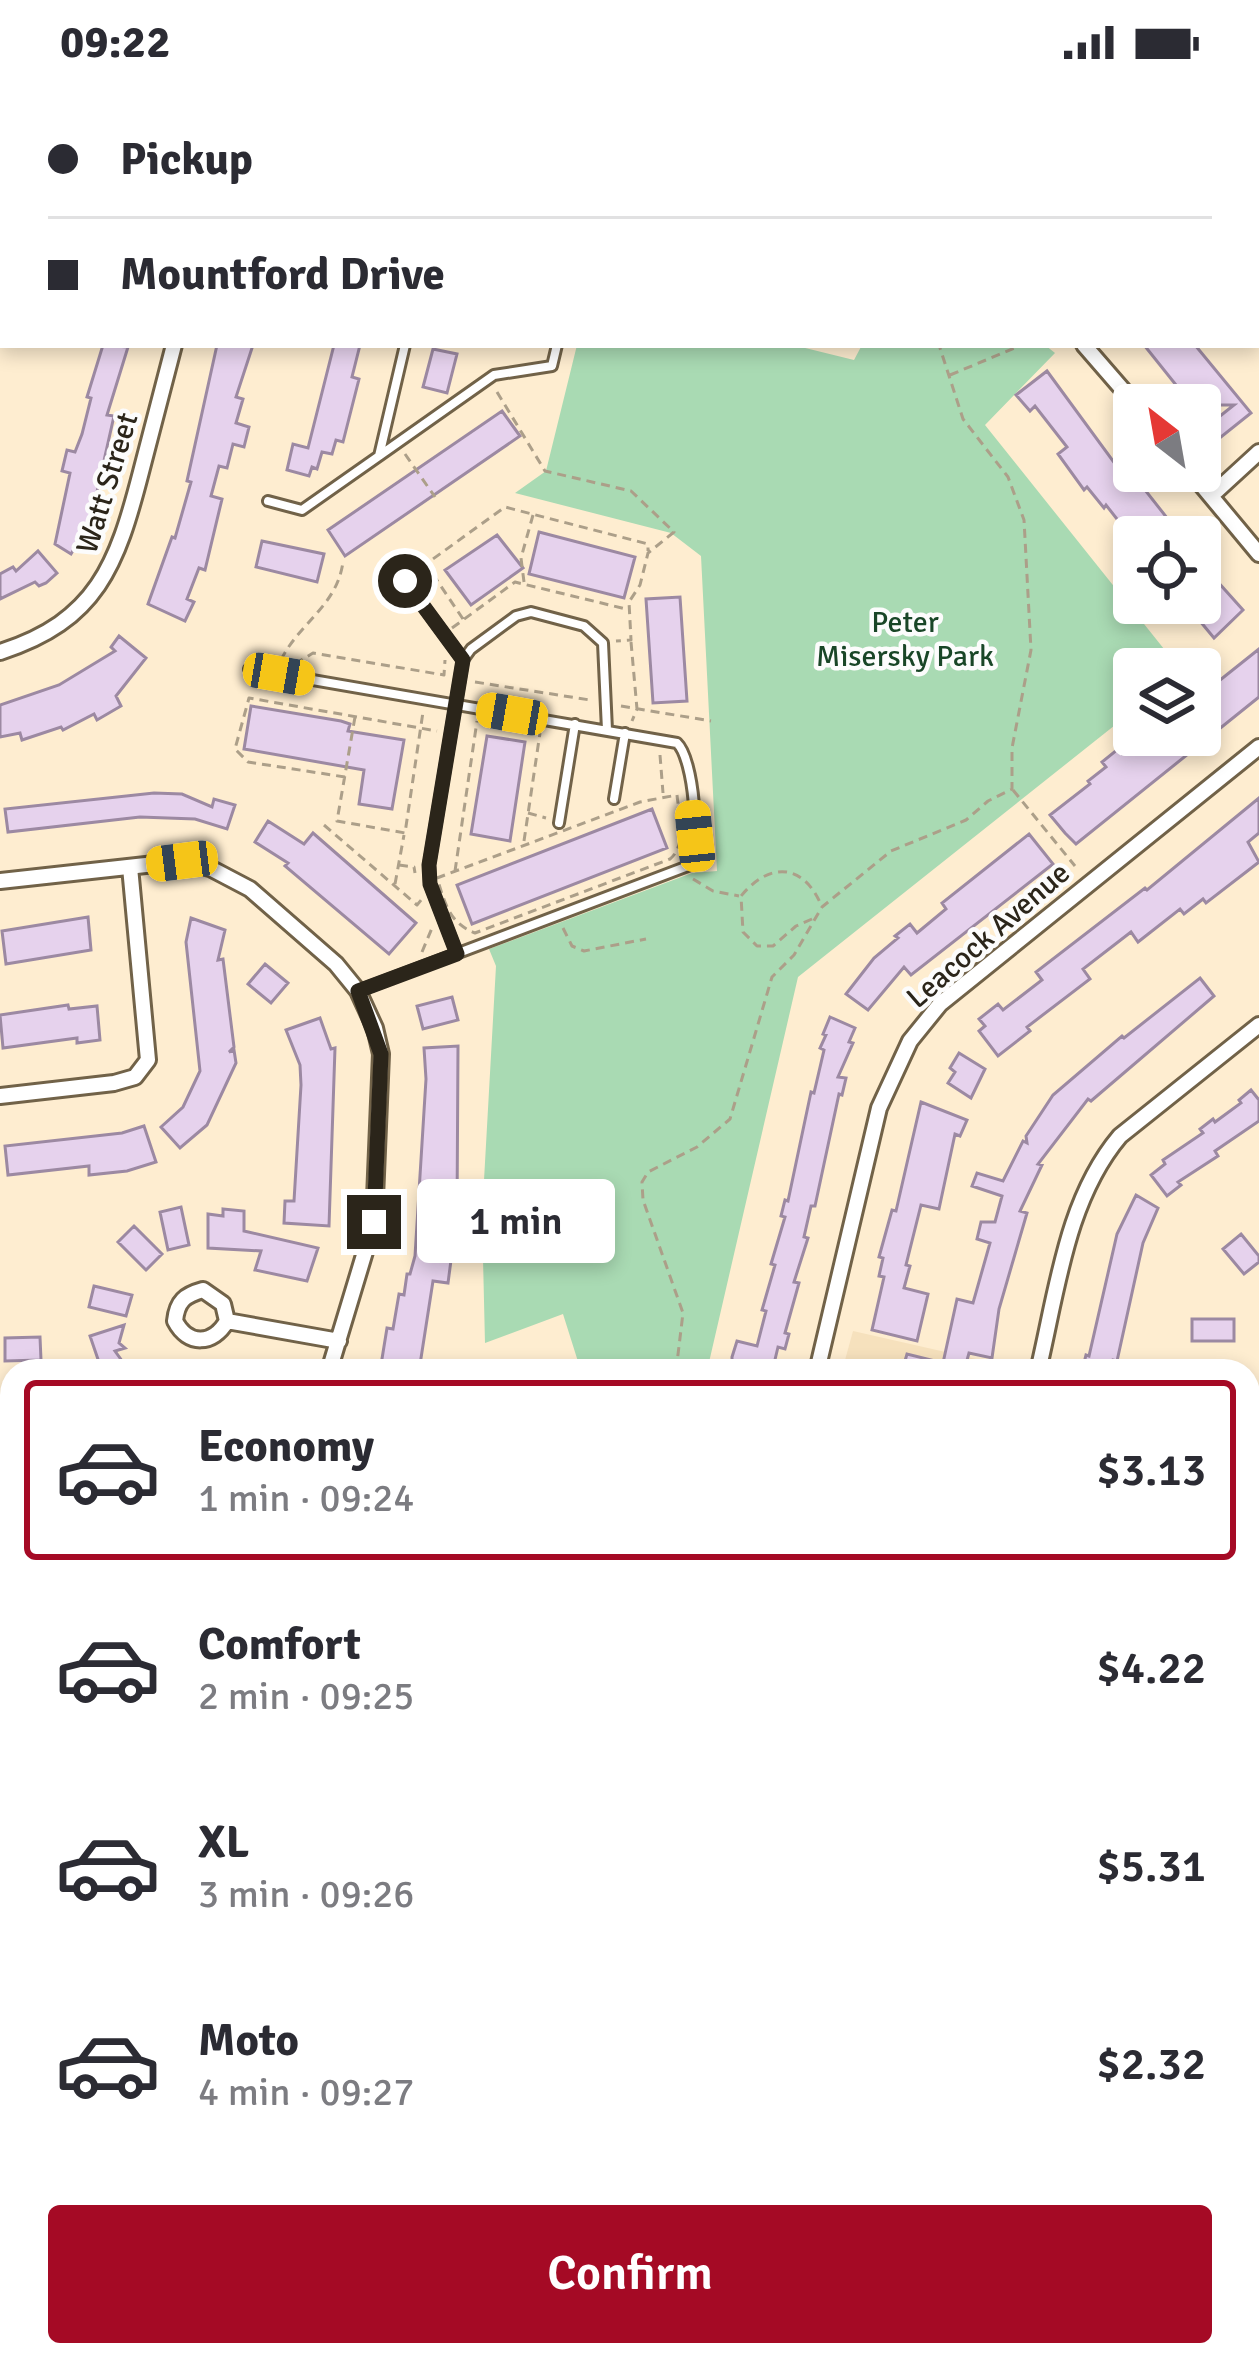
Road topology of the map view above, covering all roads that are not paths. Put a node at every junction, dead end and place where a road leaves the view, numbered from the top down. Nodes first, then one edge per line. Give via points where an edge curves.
1 (173, 348) edge
2 (404, 348) edge
3 (556, 348) edge
4 (1087, 348) edge
5 (1118, 384) edge
6 (1259, 452) edge
7 (379, 456) junction
8 (1207, 492) edge
9 (1210, 496) junction
10 (268, 501) dead end
11 (1259, 554) edge
12 (405, 581) dead end
13 (0, 652) edge
14 (463, 660) junction
15 (249, 669) dead end
16 (455, 704) junction
17 (575, 724) junction
18 (608, 730) junction
19 (625, 733) junction
20 (1259, 747) edge
21 (614, 799) dead end
22 (559, 823) dead end
23 (130, 867) junction
24 (0, 881) edge
25 (457, 954) junction
26 (358, 991) junction
27 (1259, 1025) edge
28 (0, 1096) edge
29 (227, 1321) dead end
30 (339, 1341) junction
31 (333, 1359) edge
32 (820, 1359) edge
33 (1041, 1359) edge

1 - 13 street, Watt Street via 124,539 106,578 57,628
2 - 7 lane
3 - 7 lane via 552,365 494,375
4 - 5 street
6 - 9 street
7 - 10 lane via 302,510
8 - 9 street
9 - 11 street
12 - 14 lane
14 - 16 lane
14 - 18 lane via 516,616 531,612 584,626 602,643
15 - 16 lane
16 - 17 lane
16 - 25 lane via 429,865
17 - 18 lane
17 - 22 lane
18 - 19 lane
19 - 21 lane
19 - 25 lane via 684,749 695,836 688,866
20 - 32 street, Leacock Avenue via 940,1004 910,1041 879,1108
23 - 24 street
23 - 26 street via 182,861 233,877
23 - 28 street via 148,1060 135,1077 114,1083
25 - 26 lane
26 - 30 street via 381,1054 374,1222
27 - 33 street via 1104,1156 1072,1232
29 - 30 street
30 - 31 street

